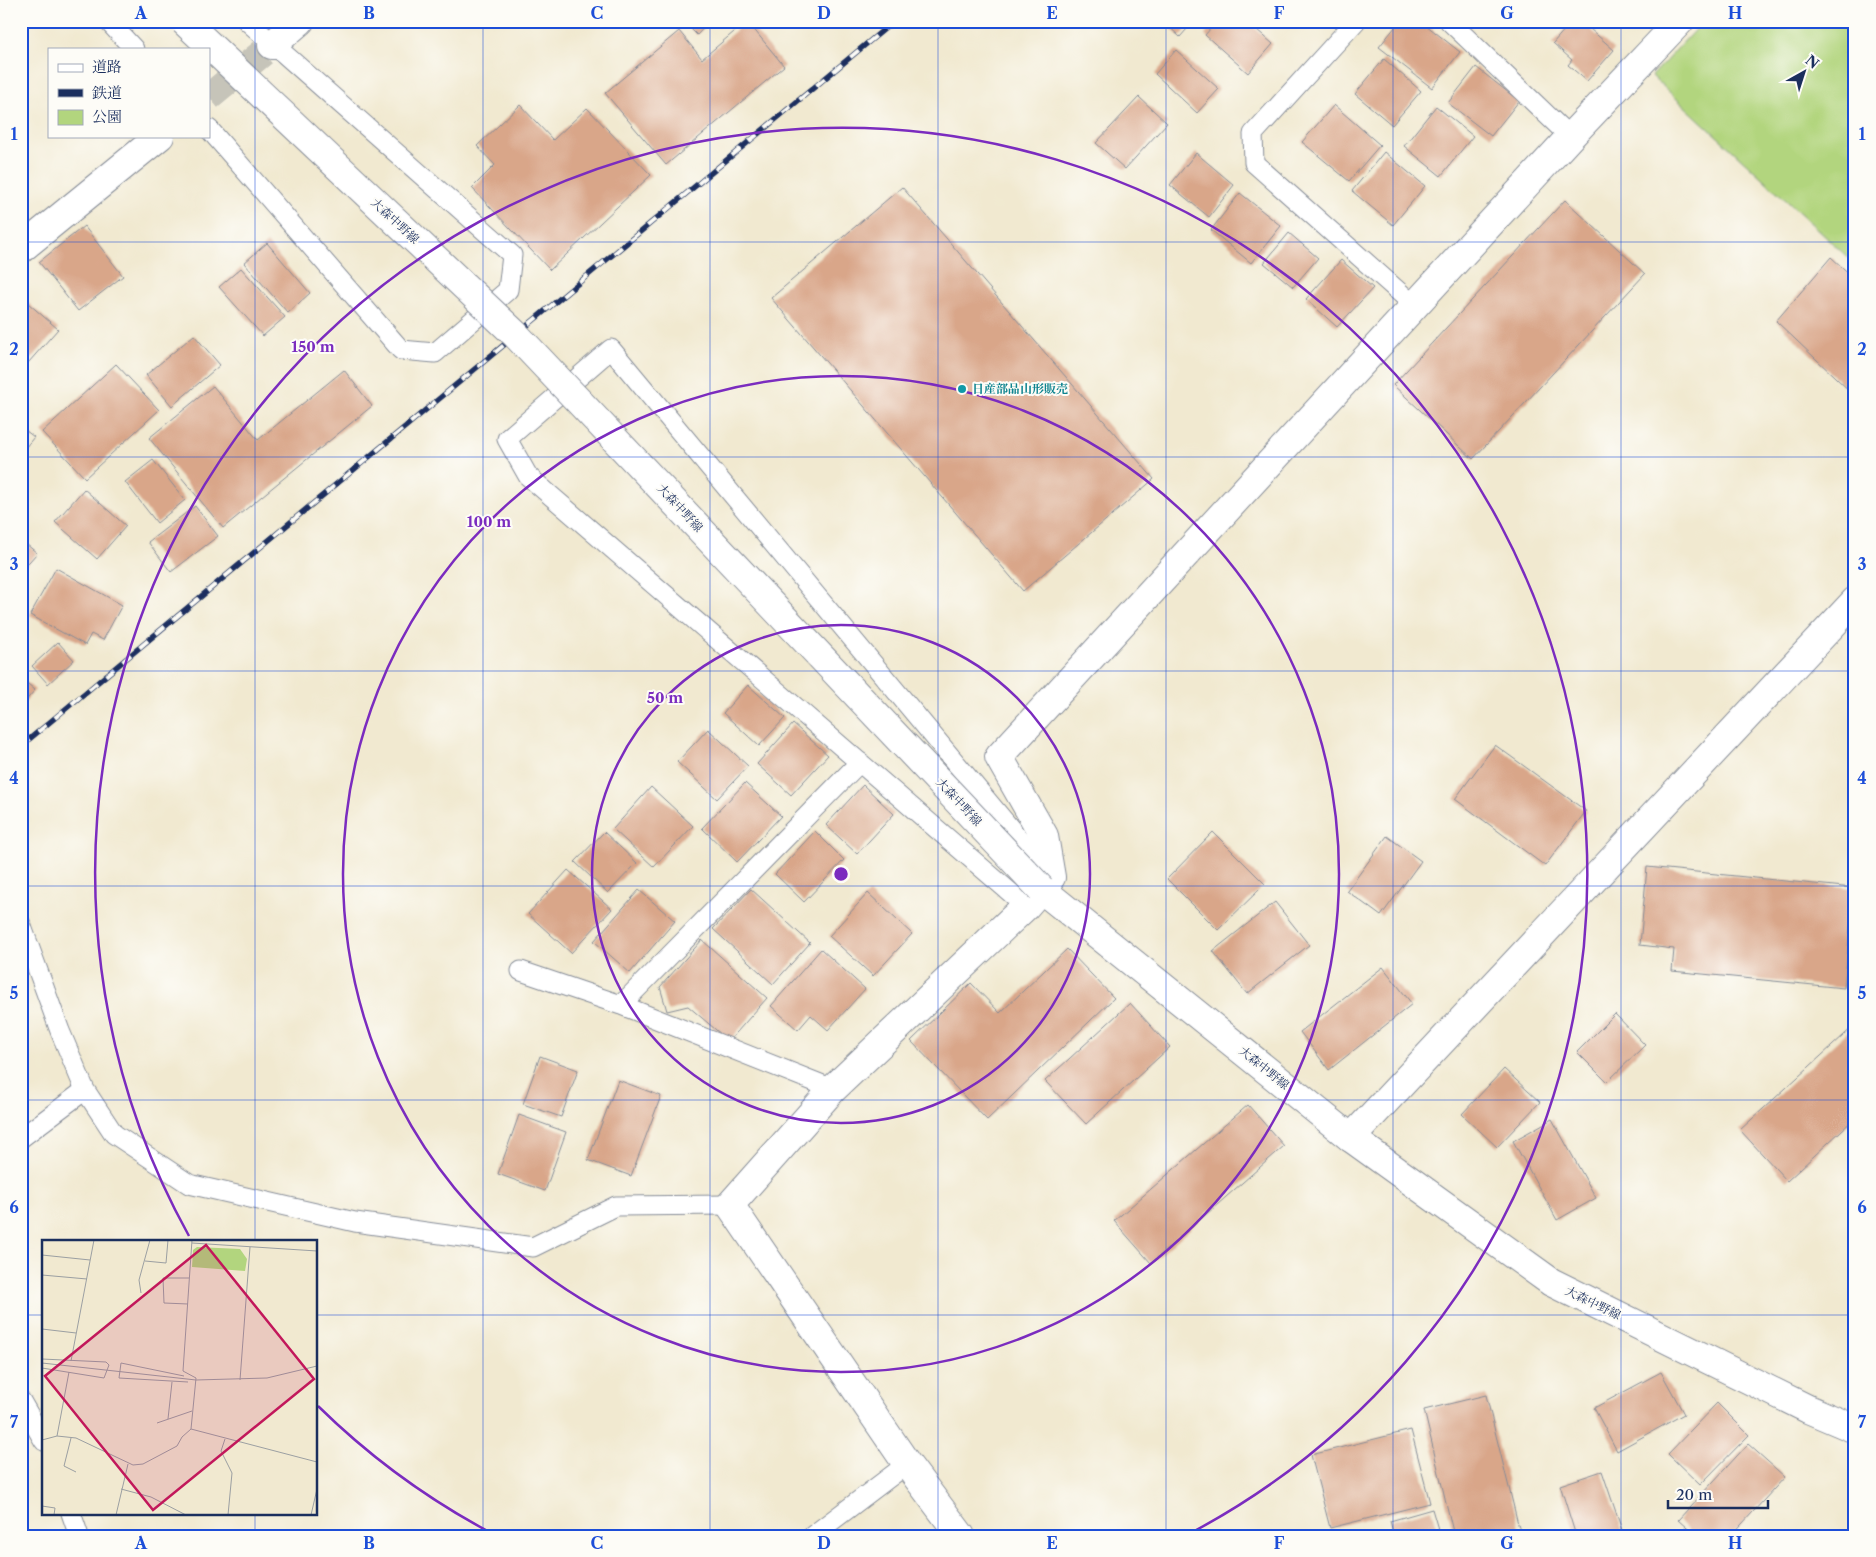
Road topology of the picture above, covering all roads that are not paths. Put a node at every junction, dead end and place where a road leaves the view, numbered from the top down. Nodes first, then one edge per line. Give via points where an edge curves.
1 (108, 21) edge
2 (184, 21) edge
3 (247, 21) edge
4 (300, 21) edge
5 (1356, 21) edge
6 (1449, 21) edge
7 (1680, 21) edge
8 (272, 45) junction
9 (133, 48) edge
10 (210, 130) edge
11 (1570, 137) junction
12 (158, 138) edge
13 (21, 249) edge
14 (1415, 306) junction
15 (1855, 601) edge
16 (860, 762) junction
17 (1039, 890) junction
18 (21, 924) edge
19 (521, 971) dead end
20 (621, 1005) junction
21 (833, 1089) junction
22 (85, 1090) junction
23 (21, 1138) edge
24 (1351, 1138) junction
25 (730, 1205) junction
26 (21, 1401) edge
27 (1855, 1429) edge
28 (42, 1438) edge
29 (907, 1464) junction
30 (71, 1514) edge
31 (79, 1536) edge
32 (812, 1536) edge
33 (961, 1536) edge

1 - 9 lane
2 - 17 street, 大森中野線, bridge via 515,334
3 - 8 lane
4 - 8 street
5 - 14 lane via 1253,134 1254,163
6 - 11 lane
7 - 11 street
8 - 10 lane via 512,254 508,290 435,353 401,350
11 - 14 street
12 - 13 street
14 - 17 street via 1000,757 1044,836
15 - 24 street
16 - 17 lane
16 - 17 lane via 528,476 507,439 611,348
16 - 20 lane
17 - 21 street
17 - 24 street, 大森中野線
18 - 22 lane
19 - 20 lane
20 - 21 lane
21 - 25 street
22 - 23 lane
22 - 25 lane via 114,1134 189,1184 355,1222 533,1247 616,1206
24 - 27 street, 大森中野線 via 1551,1282 1808,1410
25 - 29 street
26 - 28 lane
29 - 32 lane
29 - 33 street
30 - 31 lane

